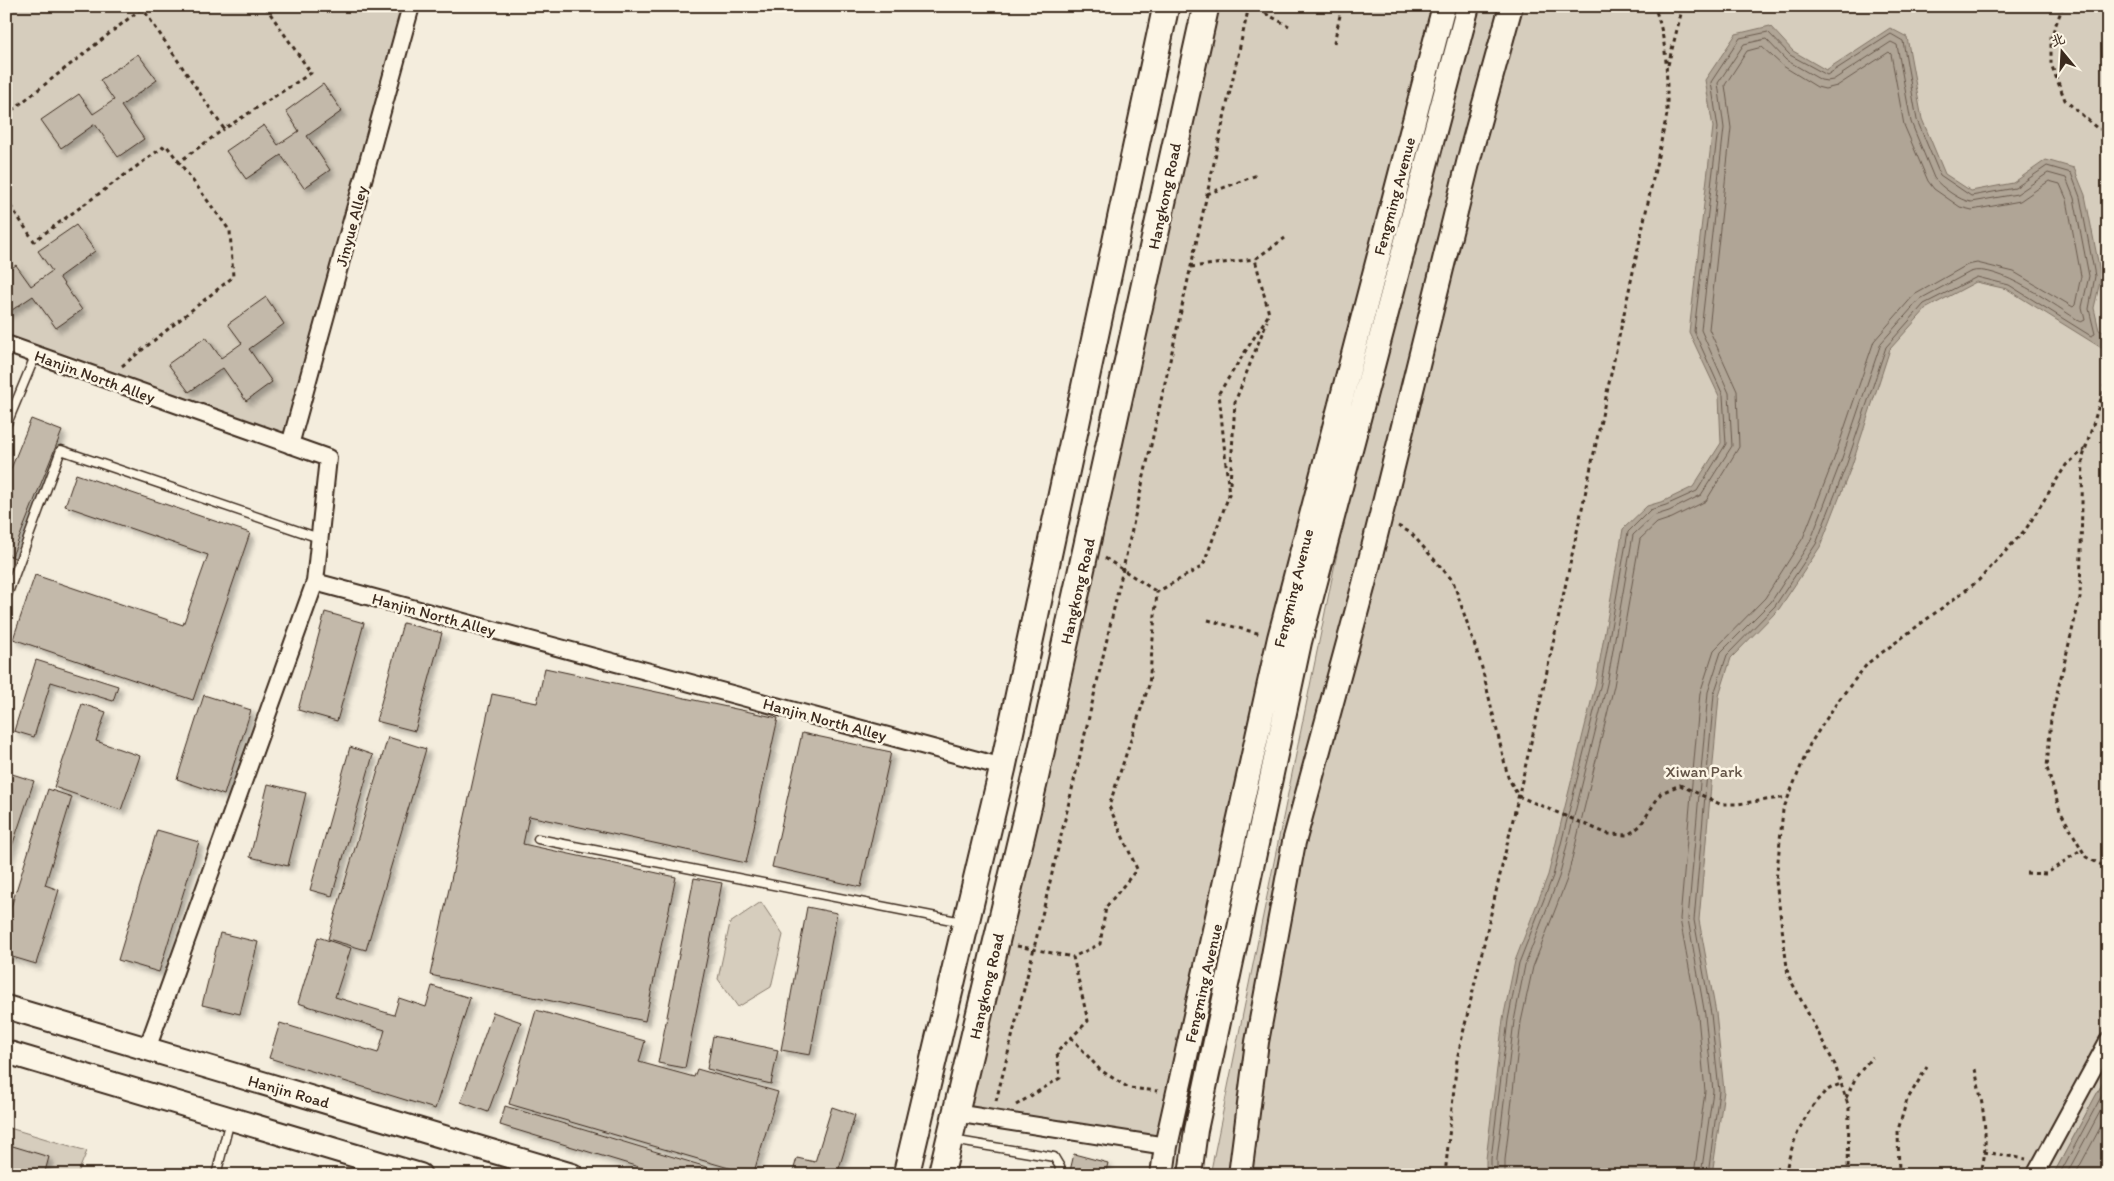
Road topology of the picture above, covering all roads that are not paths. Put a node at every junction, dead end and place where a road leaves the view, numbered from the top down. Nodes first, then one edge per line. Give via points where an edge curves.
1 (411, 6) edge
2 (1166, 6) edge
3 (1206, 6) edge
4 (1444, 6) edge
5 (1468, 6) edge
6 (1511, 6) edge
7 (6, 344) edge
8 (36, 354) junction
9 (6, 426) edge
10 (290, 445) junction
11 (320, 538) junction
12 (315, 582) junction
13 (6, 598) edge
14 (1004, 766) junction
15 (538, 839) dead end
16 (966, 923) junction
17 (6, 1007) edge
18 (2108, 1041) edge
19 (147, 1049) junction
20 (6, 1052) edge
21 (955, 1113) junction
22 (231, 1118) junction
23 (949, 1139) junction
24 (1166, 1146) junction
25 (2039, 1168) edge
26 (906, 1174) edge
27 (216, 1175) edge
28 (420, 1175) edge
29 (572, 1175) edge
30 (941, 1175) edge
31 (1059, 1175) edge
32 (1162, 1175) edge
33 (1190, 1175) edge
34 (1240, 1175) edge

1 - 10 street, Jinyue Alley
2 - 14 main road, Hangkong Road
3 - 21 main road, Hangkong Road via 1087,545
4 - 24 main road, Fengming Avenue via 1279,638
5 - 33 main road, Fengming Avenue via 1300,642 1196,1130
6 - 34 main road via 1294,842 1257,1042
7 - 8 street, Hanjin North Alley
8 - 9 lane
8 - 10 street, Hanjin North Alley
10 - 11 street, Hanjin North Alley via 328,458
11 - 12 street, Hanjin North Alley
11 - 13 lane via 61,450
12 - 14 street, Hanjin North Alley
12 - 19 street
14 - 16 main road, Hangkong Road
15 - 16 lane
16 - 26 main road, Hangkong Road
17 - 19 main road, Hanjin Road
18 - 25 street
19 - 29 main road, Hanjin Road
20 - 22 main road
21 - 23 main road, Hangkong Road
21 - 24 street
22 - 27 lane
22 - 28 main road
23 - 30 main road, Hangkong Road
23 - 31 lane via 1054,1158 1060,1167
24 - 32 main road, Fengming Avenue

